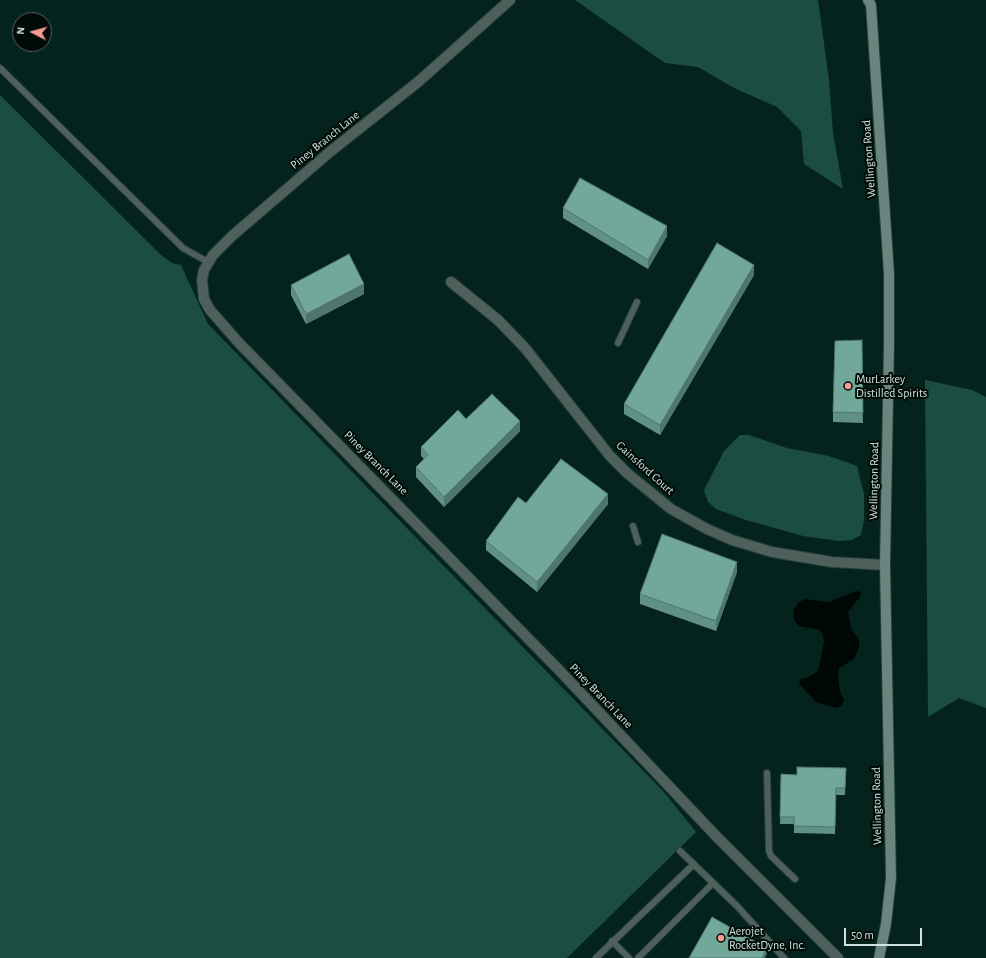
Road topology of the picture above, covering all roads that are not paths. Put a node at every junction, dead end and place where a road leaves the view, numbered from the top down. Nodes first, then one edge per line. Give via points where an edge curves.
1 (510, 0) edge
2 (871, 2) edge
3 (0, 68) edge
4 (208, 262) junction
5 (451, 282) dead end
6 (637, 302) dead end
7 (618, 343) dead end
8 (633, 526) dead end
9 (638, 542) dead end
10 (886, 565) junction
11 (767, 773) dead end
12 (680, 851) dead end
13 (694, 864) junction
14 (795, 879) dead end
15 (714, 883) junction
16 (612, 942) junction
17 (596, 958) edge
18 (629, 958) edge
19 (638, 958) edge
20 (784, 958) edge
21 (838, 958) edge
22 (879, 958) edge

1 - 4 street, Piney Branch Lane via 418,82 250,219
2 - 10 main road, Wellington Road via 889,274
3 - 4 lane via 183,248
4 - 21 street, Piney Branch Lane via 202,280 204,299 210,310 240,344 466,574 718,838
5 - 10 street, Gainsford Court via 498,320 525,348 610,456 671,509 707,529 768,551 832,562
6 - 7 lane
8 - 9 lane
10 - 22 main road, Wellington Road via 891,878
11 - 14 lane via 771,856
12 - 13 lane
13 - 15 lane
13 - 16 lane
15 - 19 lane
15 - 20 lane
16 - 17 lane
16 - 18 lane

